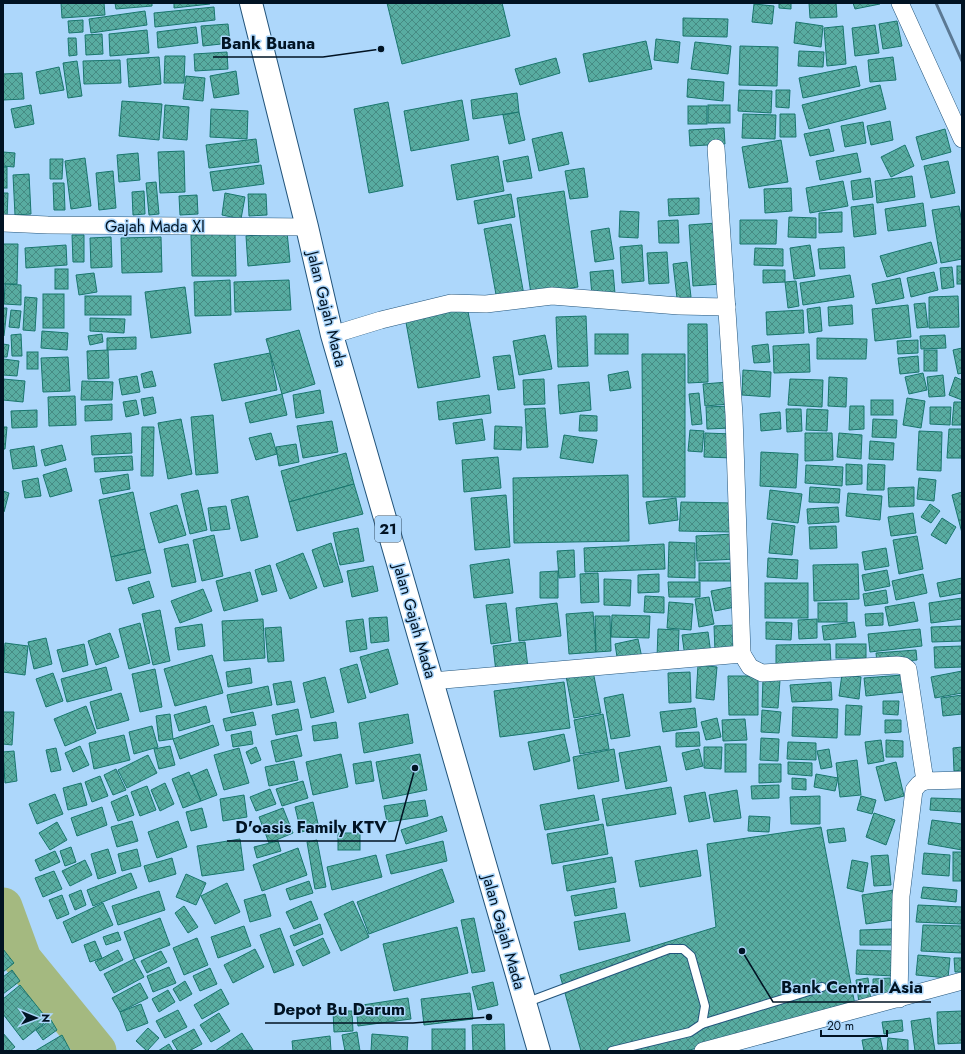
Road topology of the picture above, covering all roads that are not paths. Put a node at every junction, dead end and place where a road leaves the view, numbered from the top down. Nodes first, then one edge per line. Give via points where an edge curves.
1 (251, 3) edge
2 (900, 3) edge
3 (962, 139) edge
4 (716, 148) dead end
5 (3, 223) edge
6 (307, 227) junction
7 (727, 307) junction
8 (332, 335) junction
9 (742, 654) junction
10 (432, 681) junction
11 (962, 780) edge
12 (925, 781) junction
13 (962, 981) edge
14 (822, 987) dead end
15 (899, 999) junction
16 (525, 1003) junction
17 (702, 1024) junction
18 (539, 1051) edge
19 (612, 1051) edge
20 (703, 1051) edge

1 - 6 highway, Jalan Gajah Mada / 21
2 - 3 street
4 - 7 street
5 - 6 street, Gajah Mada XI
6 - 8 highway, Jalan Gajah Mada / 21
7 - 8 street via 679,306 552,296 486,304 451,303
7 - 9 street via 734,415
8 - 10 highway, Jalan Gajah Mada / 21
9 - 10 street
9 - 12 street via 750,667 762,673 904,666 908,669
10 - 16 highway, Jalan Gajah Mada / 21
11 - 12 street
12 - 15 street via 918,784 914,790 901,896
13 - 15 street
14 - 17 lane
15 - 20 street
16 - 17 lane via 669,949 683,949 691,956 705,1006
16 - 18 highway, Jalan Gajah Mada / 21
17 - 19 lane via 690,1032

